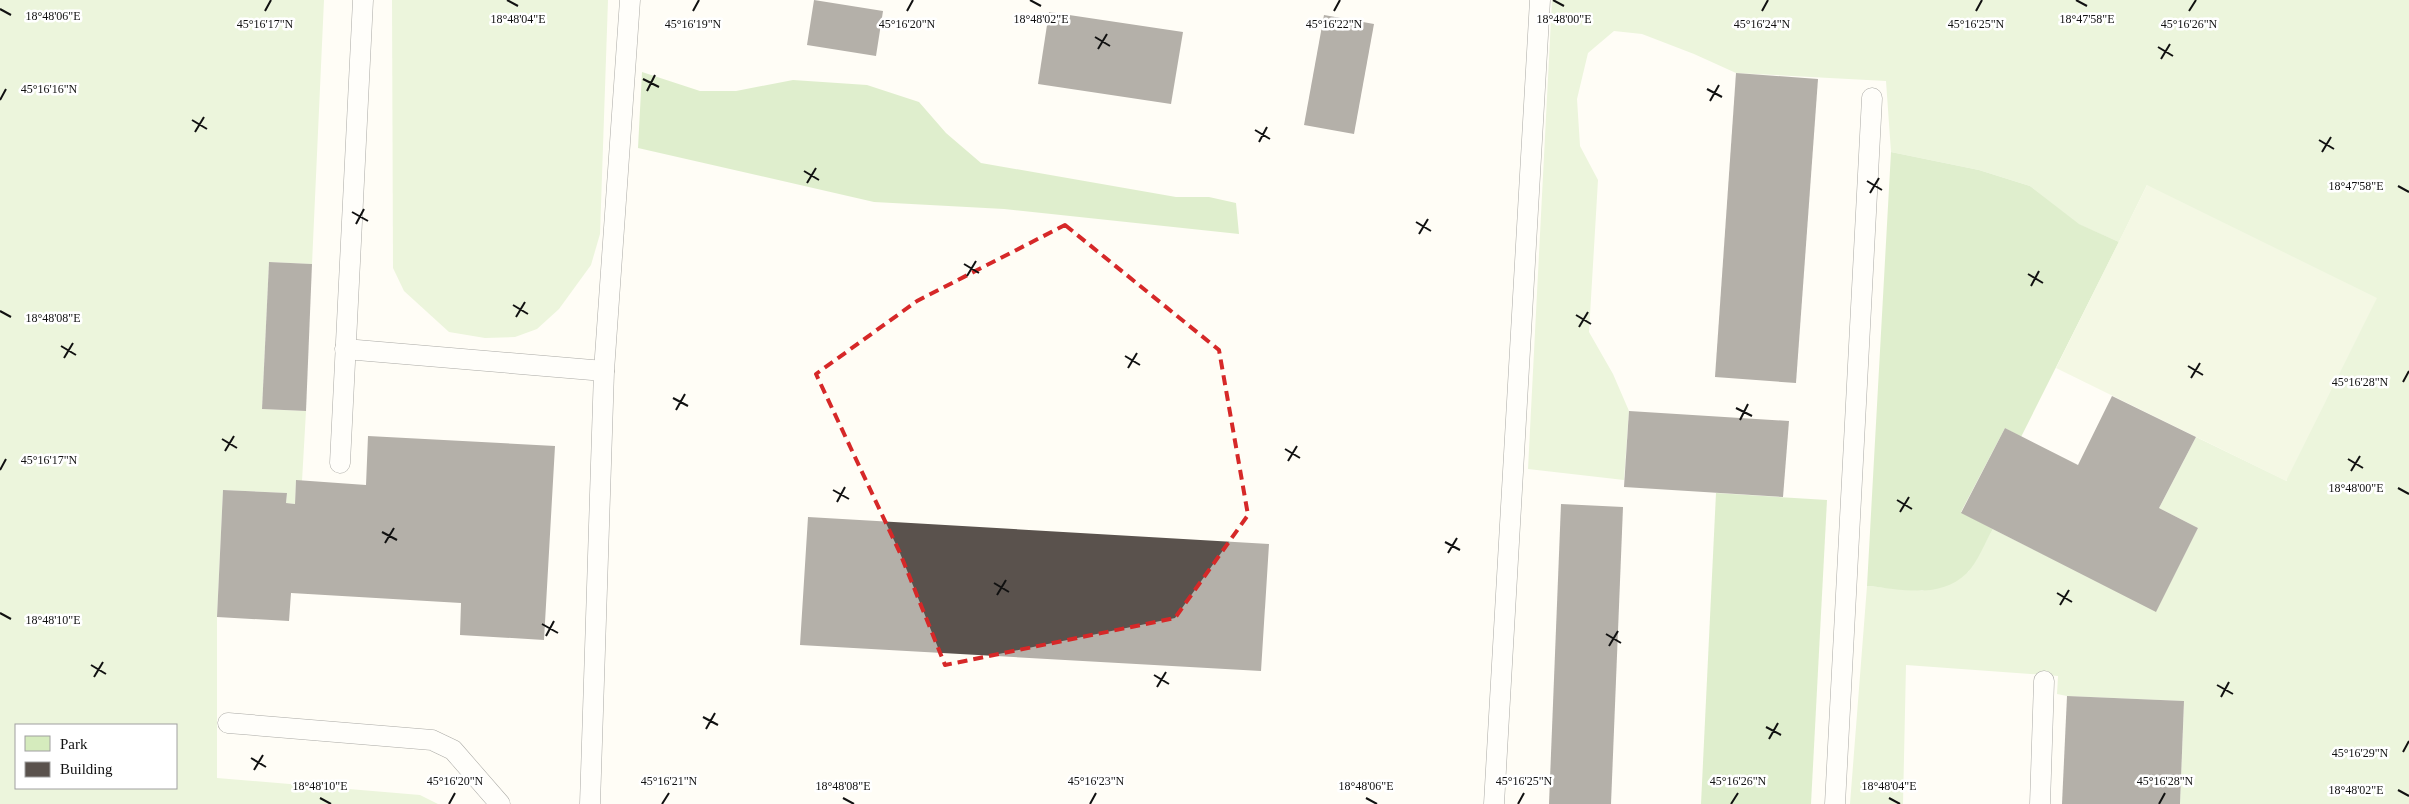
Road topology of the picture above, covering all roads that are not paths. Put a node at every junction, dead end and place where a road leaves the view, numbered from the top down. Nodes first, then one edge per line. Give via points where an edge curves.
1 (363, 0) edge
2 (630, 0) edge
3 (1540, 0) edge
4 (1872, 98) dead end
5 (345, 349) junction
6 (604, 371) junction
7 (340, 462) dead end
8 (2044, 681) dead end
9 (228, 723) dead end
10 (500, 804) edge
11 (590, 804) edge
12 (1494, 804) edge
13 (1835, 804) edge
14 (2040, 804) edge

1 - 5 lane
2 - 6 lane
3 - 12 lane
4 - 13 lane
5 - 6 lane
5 - 7 lane
6 - 11 lane
8 - 14 lane
9 - 10 lane via 432,740 453,750

